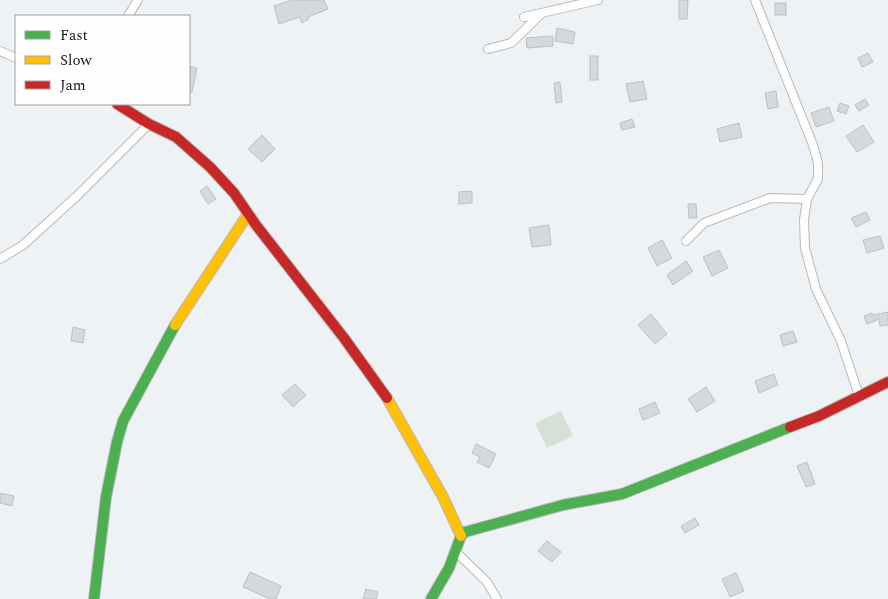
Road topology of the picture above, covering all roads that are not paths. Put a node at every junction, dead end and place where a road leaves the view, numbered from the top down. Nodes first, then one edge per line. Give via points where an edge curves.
1 (138, 0) edge
2 (598, 0) edge
3 (755, 0) edge
4 (543, 13) junction
5 (129, 15) edge
6 (524, 17) dead end
7 (488, 49) dead end
8 (0, 51) edge
9 (15, 58) edge
10 (119, 105) edge
11 (149, 124) junction
12 (807, 199) junction
13 (248, 214) junction
14 (686, 241) dead end
15 (0, 259) edge
16 (888, 382) edge
17 (859, 396) junction
18 (460, 536) junction
19 (454, 550) junction
20 (94, 599) edge
21 (431, 599) edge
22 (497, 599) edge

1 - 5 street
2 - 4 street
3 - 12 street via 818,164 818,179
4 - 6 street
4 - 7 street via 510,43
8 - 9 street
10 - 11 street
11 - 13 street via 176,138 200,157 234,193
11 - 15 street via 23,246
12 - 14 street via 770,198 704,223
12 - 17 street via 803,233 816,290 841,341
13 - 18 street via 386,397 443,497
13 - 20 street via 172,330 123,421 106,497
16 - 17 street
17 - 18 street via 818,416 622,494 563,505
18 - 19 street
19 - 21 street via 449,568
19 - 22 street via 487,582

